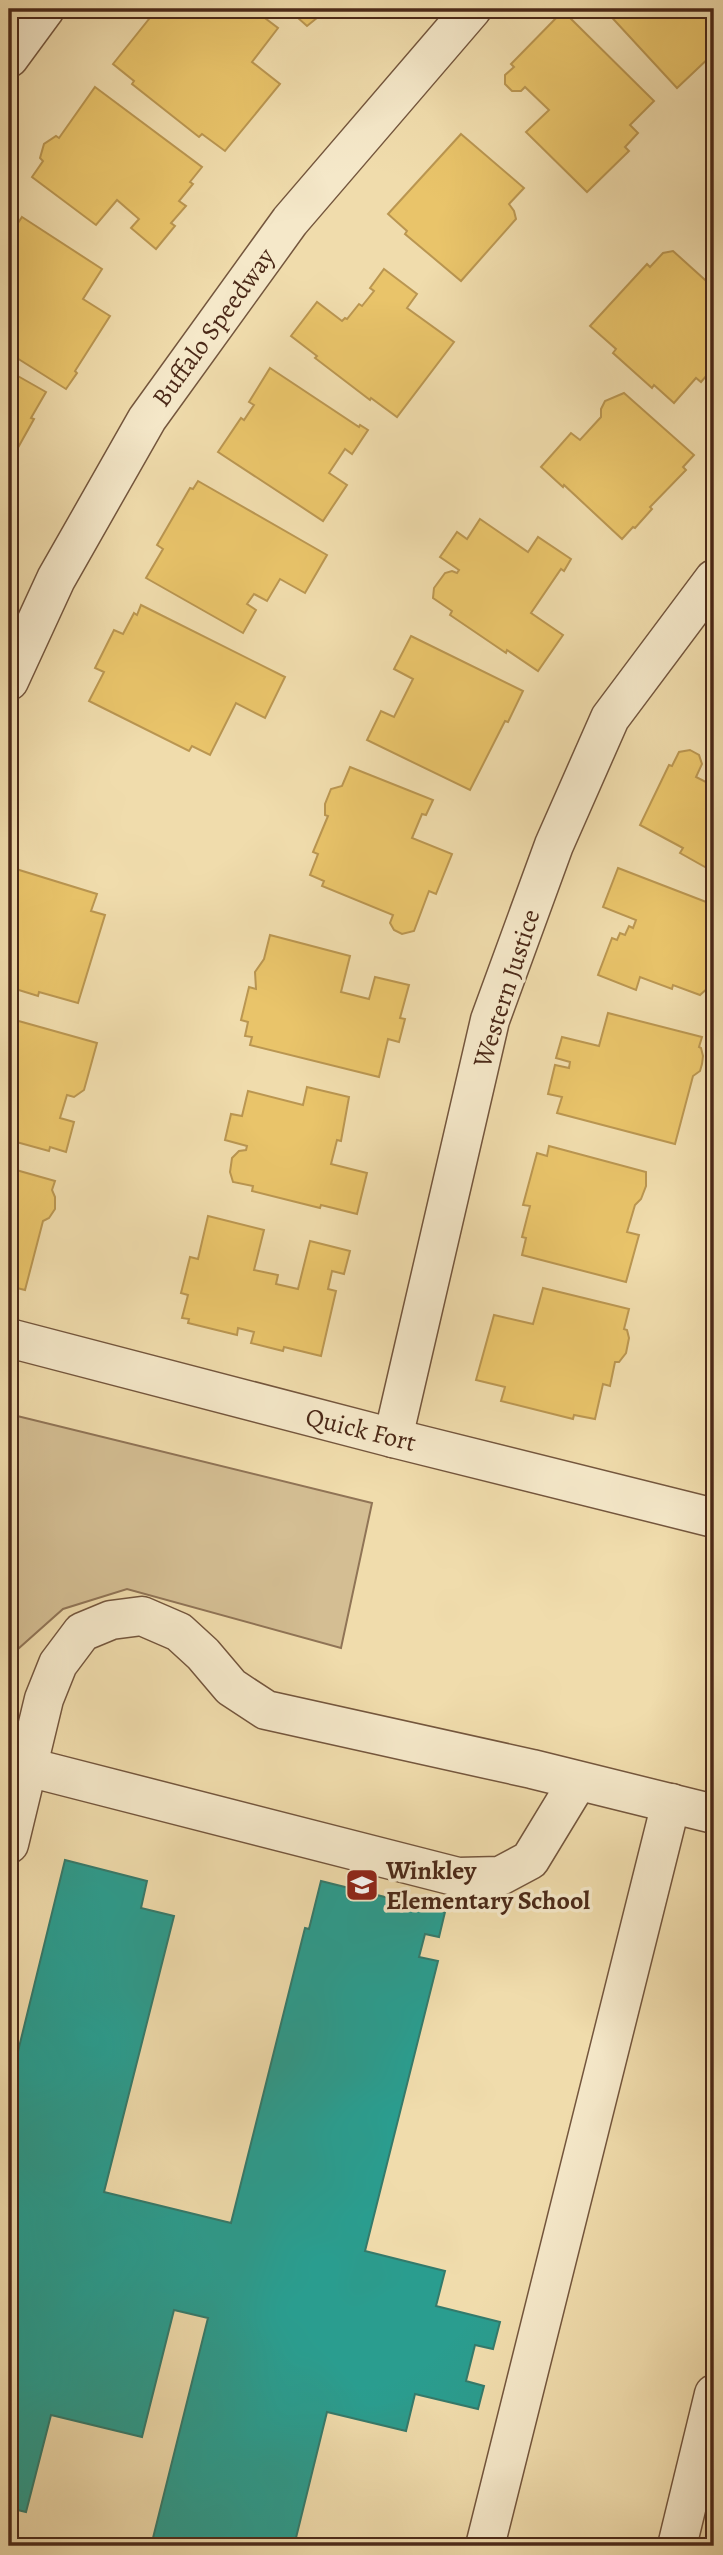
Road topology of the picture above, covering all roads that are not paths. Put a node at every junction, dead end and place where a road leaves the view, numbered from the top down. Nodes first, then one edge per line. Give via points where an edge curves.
1 (45, 9) edge
2 (472, 9) edge
3 (9, 58) edge
4 (714, 579) edge
5 (9, 681) edge
6 (9, 1338) edge
7 (393, 1438) junction
8 (714, 1518) edge
9 (28, 1767) junction
10 (578, 1781) junction
11 (671, 1803) junction
12 (714, 1814) edge
13 (9, 1843) edge
14 (714, 2394) edge
15 (485, 2546) edge
16 (677, 2546) edge

1 - 3 street
2 - 5 street, Buffalo Speedway via 290,221 147,419 55,579
4 - 7 street, Western Justice via 610,718 554,845 490,1020
6 - 7 street, Quick Fort
7 - 8 street, Quick Fort
9 - 10 street via 458,1877 500,1876 530,1860
9 - 10 street via 44,1699 58,1664 82,1632 111,1620 142,1616 179,1632 231,1687 266,1710
9 - 13 street
10 - 11 street
11 - 12 street
11 - 15 street
14 - 16 street

